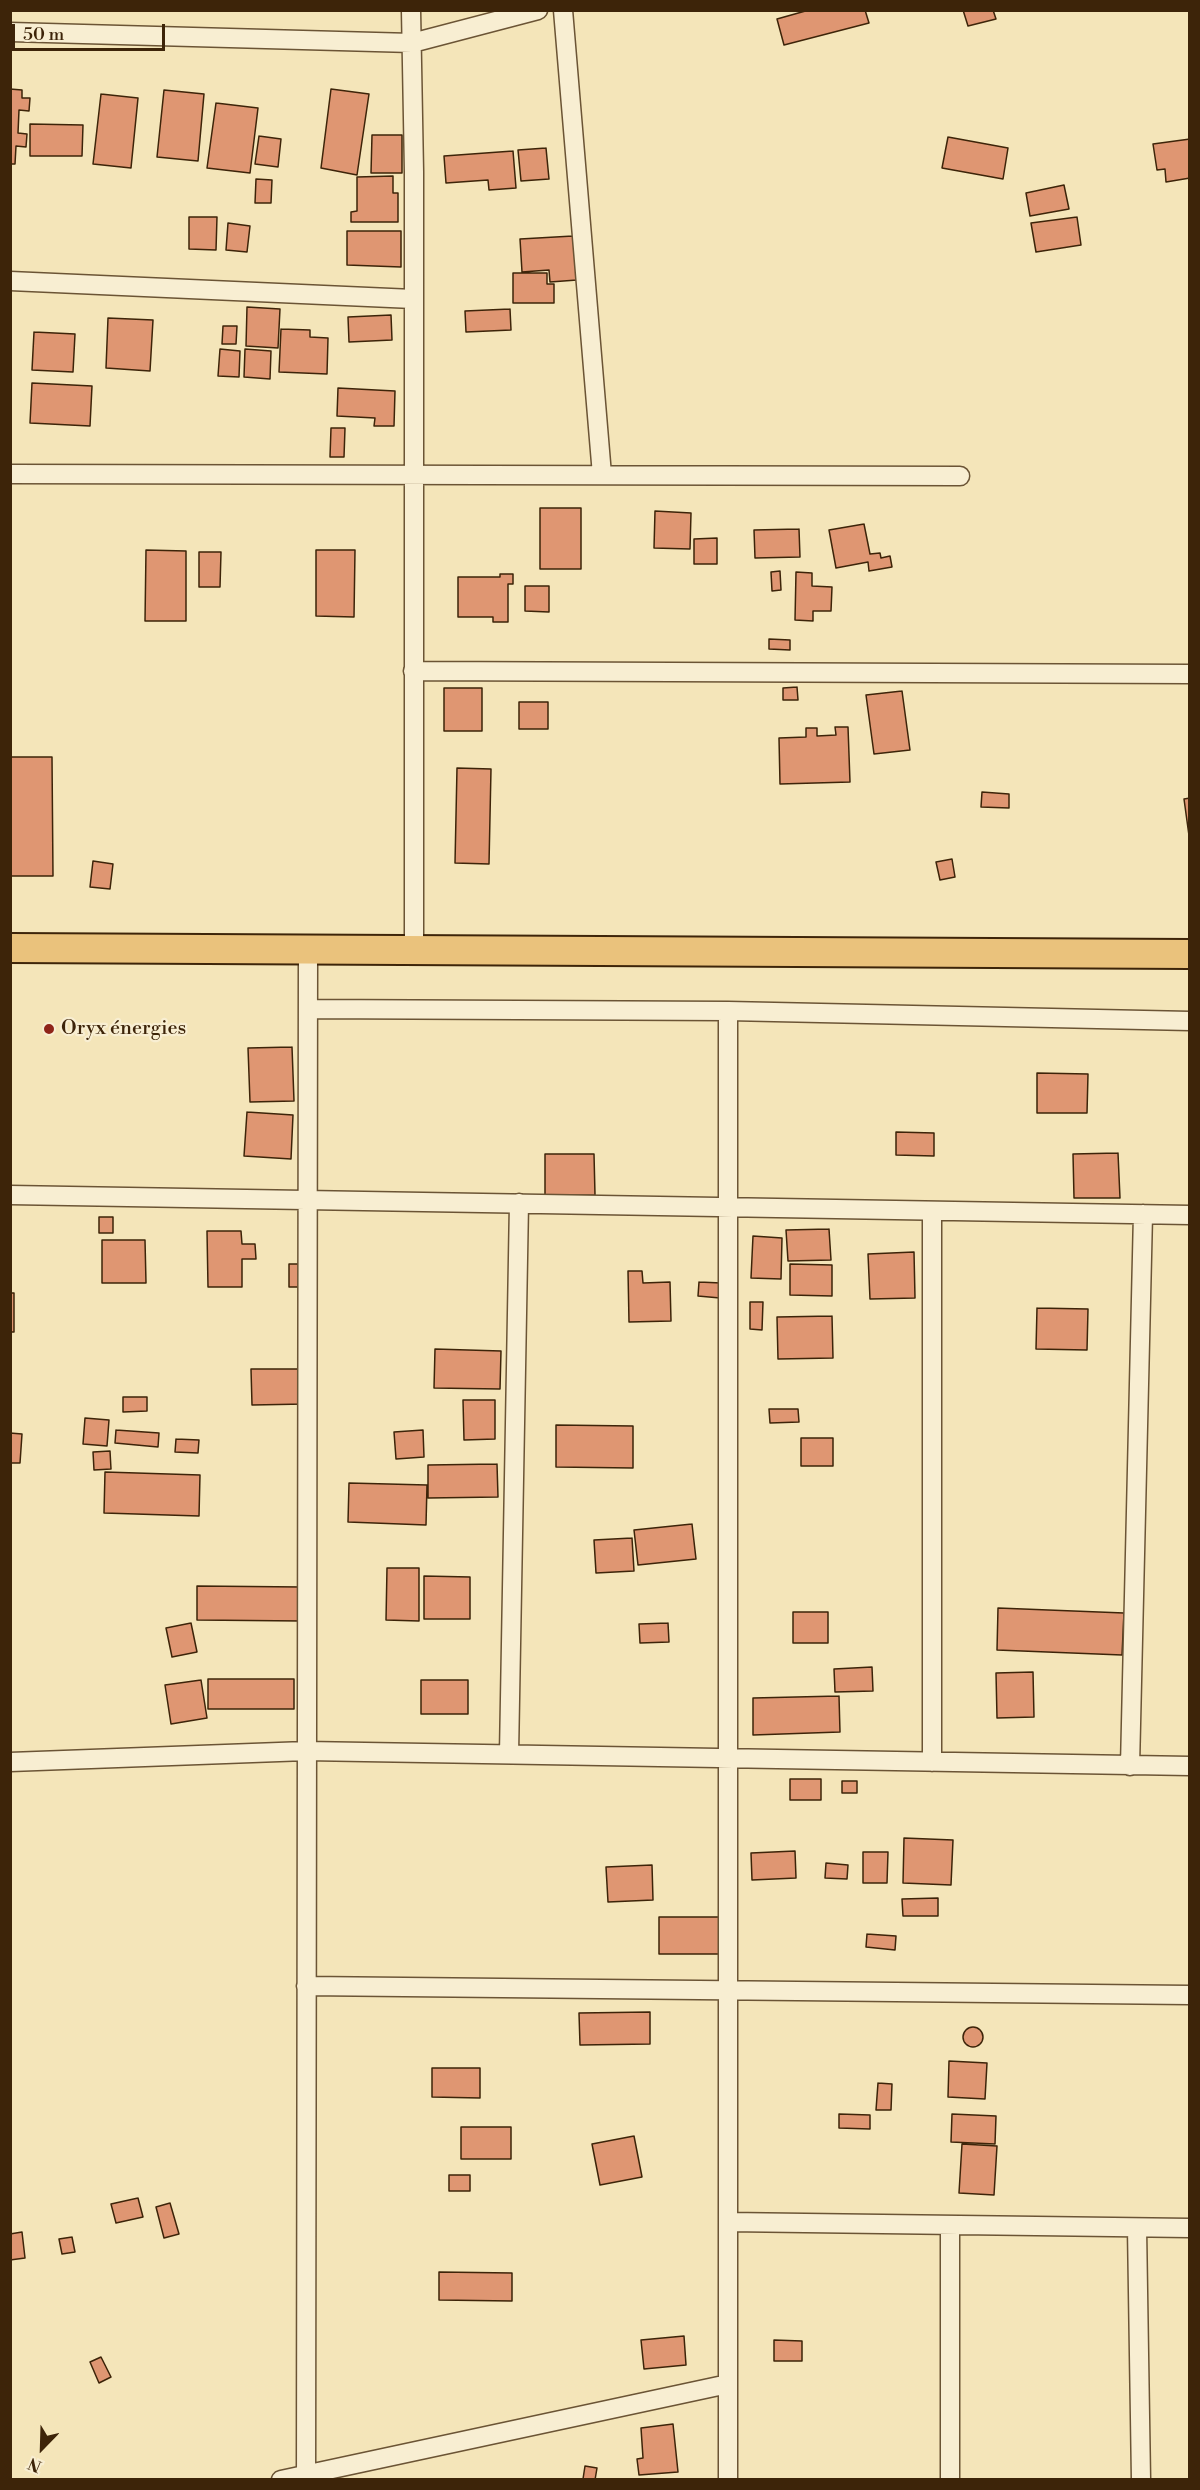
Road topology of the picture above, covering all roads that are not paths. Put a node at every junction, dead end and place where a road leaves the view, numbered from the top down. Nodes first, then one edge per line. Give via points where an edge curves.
1 (411, 10) edge
2 (538, 10) edge
3 (562, 10) edge
4 (10, 32) edge
5 (412, 44) junction
6 (10, 281) edge
7 (413, 299) junction
8 (10, 474) edge
9 (413, 475) junction
10 (602, 475) junction
11 (960, 476) dead end
12 (413, 671) junction
13 (1190, 674) edge
14 (10, 948) edge
15 (308, 949) junction
16 (414, 950) junction
17 (1190, 954) edge
18 (308, 1009) junction
19 (728, 1011) junction
20 (1190, 1021) edge
21 (10, 1195) edge
22 (307, 1200) junction
23 (519, 1203) junction
24 (728, 1207) junction
25 (933, 1211) junction
26 (1143, 1214) junction
27 (1190, 1215) edge
28 (306, 1751) junction
29 (509, 1755) junction
30 (728, 1758) junction
31 (10, 1762) edge
32 (932, 1762) junction
33 (1130, 1766) junction
34 (1190, 1767) edge
35 (306, 1986) junction
36 (728, 1990) junction
37 (1190, 1995) edge
38 (728, 2222) junction
39 (950, 2225) junction
40 (1137, 2228) junction
41 (1190, 2228) edge
42 (728, 2384) junction
43 (306, 2474) junction
44 (280, 2480) edge
45 (728, 2480) edge
46 (950, 2480) edge
47 (1141, 2480) edge

1 - 5 street
2 - 5 street
3 - 10 street
4 - 5 street
5 - 7 street
6 - 7 street
7 - 9 street
8 - 9 street
9 - 10 street
9 - 12 street
10 - 11 street
12 - 13 street
12 - 16 street
14 - 15 main road
15 - 16 main road
15 - 18 street
16 - 17 main road
18 - 19 street
18 - 22 street
19 - 20 street
19 - 24 street
21 - 22 street
22 - 23 street
22 - 28 street
23 - 24 street
23 - 29 street
24 - 25 street
24 - 30 street
25 - 26 street
25 - 32 street
26 - 27 street
26 - 33 street
28 - 29 street
28 - 31 street
28 - 35 street
29 - 30 street
30 - 32 street
30 - 36 street
32 - 33 street
33 - 34 street
35 - 36 street
35 - 43 street
36 - 37 street
36 - 38 street
38 - 39 street
38 - 42 street
39 - 40 street
39 - 46 street
40 - 41 street
40 - 47 street
42 - 43 street
42 - 45 street
43 - 44 street

